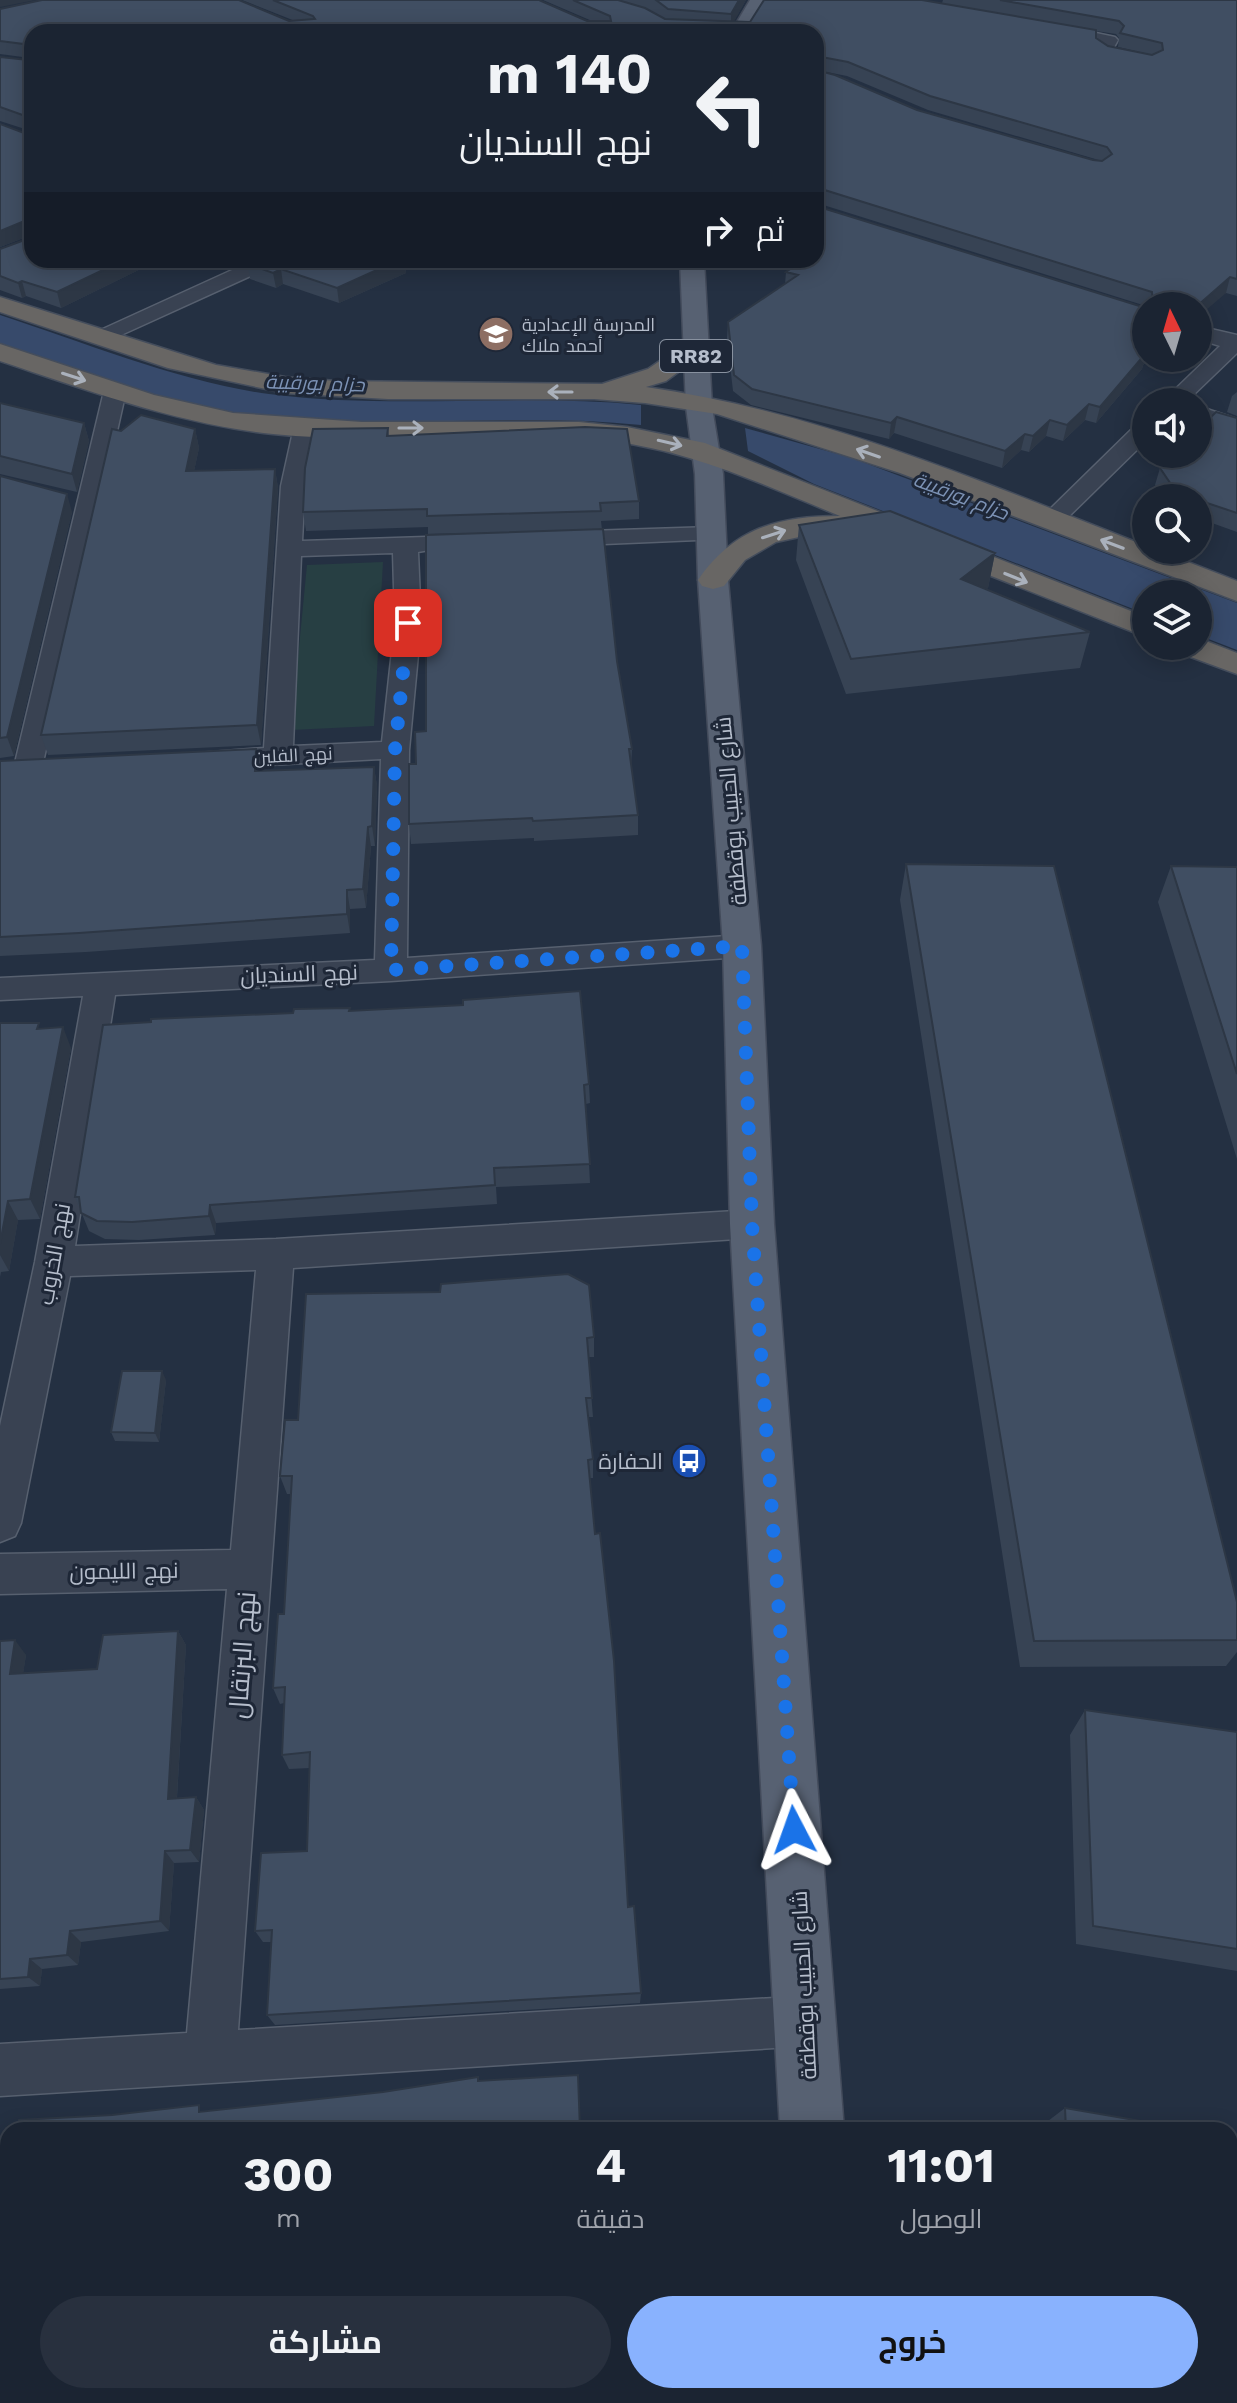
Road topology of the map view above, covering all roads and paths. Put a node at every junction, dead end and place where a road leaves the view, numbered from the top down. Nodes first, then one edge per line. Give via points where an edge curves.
1 (754, 1) edge
2 (744, 24) edge
3 (1033, 26) edge
4 (1150, 61) edge
5 (252, 268) edge
6 (692, 268) edge
7 (0, 304) edge
8 (1212, 336) edge
9 (101, 337) junction
10 (1236, 343) edge
11 (695, 348) junction
12 (0, 352) edge
13 (1188, 388) edge
14 (115, 391) junction
15 (601, 391) junction
16 (699, 403) junction
17 (1212, 418) edge
18 (305, 427) junction
19 (1237, 427) edge
20 (1132, 442) edge
21 (705, 451) junction
22 (60, 498) edge
23 (90, 506) junction
24 (1051, 521) junction
25 (888, 527) junction
26 (712, 534) junction
27 (528, 540) edge
28 (451, 543) edge
29 (405, 545) junction
30 (292, 549) junction
31 (713, 580) junction
32 (1237, 592) edge
33 (1132, 623) edge
34 (1212, 654) edge
35 (1237, 664) edge
36 (395, 750) junction
37 (278, 756) junction
38 (184, 760) edge
39 (59, 766) edge
40 (14, 768) edge
41 (742, 946) junction
42 (391, 970) junction
43 (101, 983) junction
44 (0, 989) edge
45 (752, 1224) junction
46 (276, 1254) junction
47 (54, 1262) junction
48 (0, 1523) edge
49 (248, 1569) junction
50 (0, 1574) edge
51 (807, 2021) junction
52 (211, 2055) junction
53 (0, 2070) edge
54 (812, 2122) edge

1 - 2 main road
3 - 4 street via 1110,40 1103,49 1108,53
5 - 9 street
6 - 11 main road, RR82
7 - 9 highway
8 - 10 street
15 -> 9 highway via 392,392 282,385 229,376
10 - 13 street
11 - 15 highway via 657,375
11 - 16 main road, RR82
12 -> 14 highway
14 - 18 highway via 233,421
14 - 23 street
15 - 16 highway
16 - 21 main road, RR82
24 -> 16 highway via 898,463
17 - 19 street
18 -> 21 highway via 582,430
18 - 30 street via 293,486
20 - 24 street
21 - 25 highway
21 - 26 main road, شارع الحبيب بوقطفة / RR82
22 - 23 street
23 - 40 street
32 -> 24 highway
31 -> 25 highway via 741,548 770,534 837,524
25 -> 33 highway
26 - 27 street
26 - 31 main road, شارع الحبيب بوقطفة / RR82
28 - 29 street
29 - 30 street
29 - 36 street via 408,623
30 - 37 street
31 - 41 main road, شارع الحبيب بوقطفة / RR82
34 - 35 highway
36 - 37 street, نهج الفلين
36 - 42 street
37 - 38 street, نهج الفلين
39 - 40 street
41 - 42 street, نهج السنديان
41 - 45 main road, شارع الحبيب بوقطفة / RR82
42 - 43 street, نهج السنديان
43 - 44 street, نهج السنديان
43 - 47 street, نهج الخروب
45 - 46 street
45 - 51 main road, شارع الحبيب بوقطفة / RR82
46 - 47 street
46 - 49 street, نهج البرتقال
47 - 48 street, نهج الخروب
49 - 50 street, نهج الليمون
49 - 52 street, نهج البرتقال
51 - 52 street
51 - 54 main road, شارع الحبيب بوقطفة / RR82
52 - 53 street

